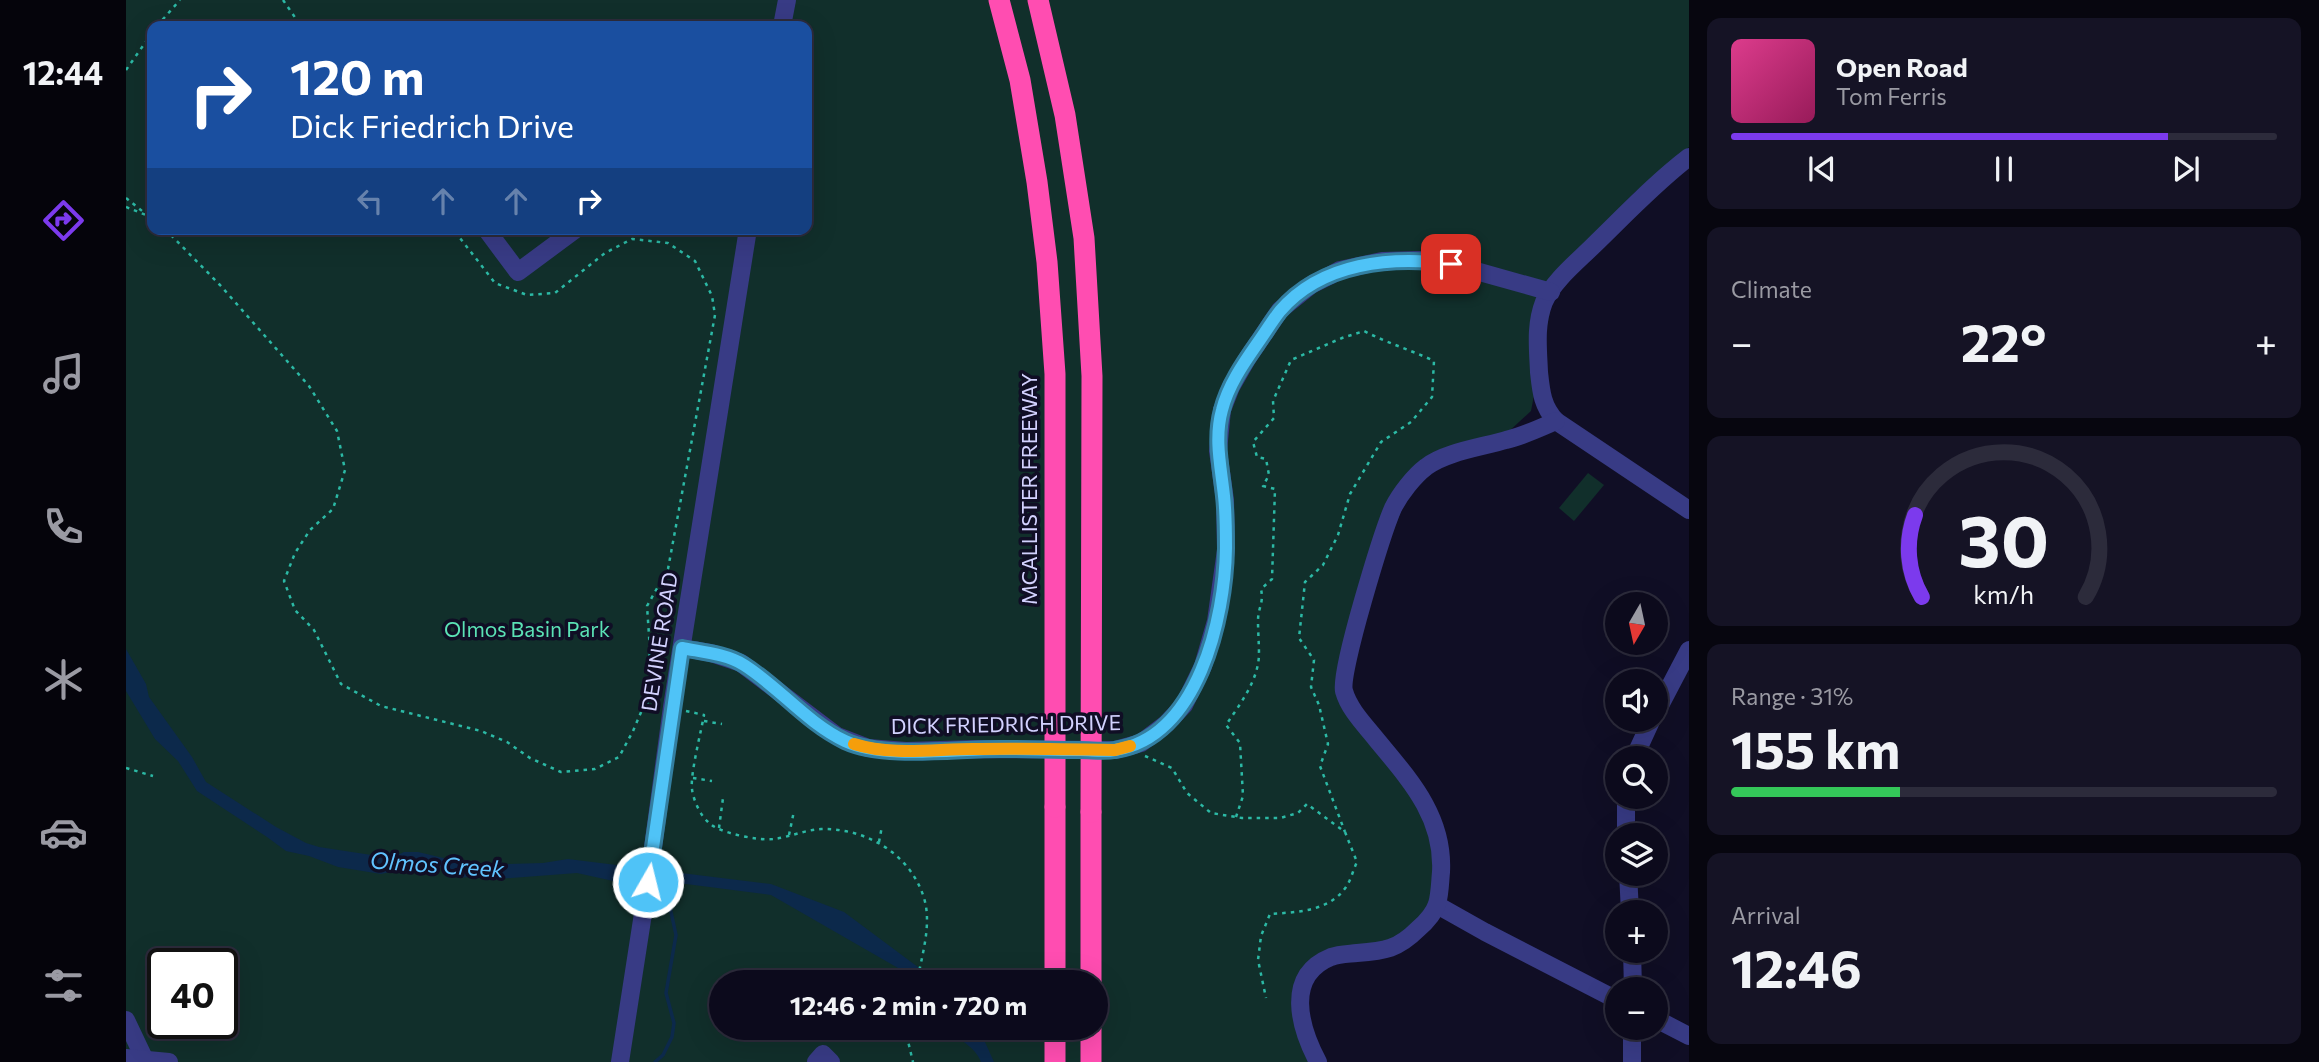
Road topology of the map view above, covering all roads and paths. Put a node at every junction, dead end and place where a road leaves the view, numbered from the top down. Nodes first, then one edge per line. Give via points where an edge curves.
1 (180, 0) edge
2 (283, 0) edge
3 (787, 0) edge
4 (999, 0) edge
5 (1038, 0) edge
6 (161, 21) edge
7 (298, 21) edge
8 (783, 21) edge
9 (147, 40) edge
10 (126, 70) edge
11 (1689, 157) edge
12 (126, 198) edge
13 (126, 207) edge
14 (147, 215) edge
15 (147, 216) edge
16 (171, 235) edge
17 (458, 235) edge
18 (490, 235) edge
19 (568, 235) edge
20 (747, 235) edge
21 (1551, 292) junction
22 (1556, 421) junction
23 (1689, 510) edge
24 (682, 648) junction
25 (1689, 650) edge
26 (1668, 690) edge
27 (672, 708) junction
28 (704, 721) junction
29 (722, 724) dead end
30 (1115, 750) junction
31 (126, 768) edge
32 (153, 776) dead end
33 (693, 778) junction
34 (712, 781) dead end
35 (723, 798) dead end
36 (794, 811) dead end
37 (1237, 817) junction
38 (882, 826) dead end
39 (719, 828) junction
40 (1345, 832) junction
41 (789, 835) junction
42 (879, 842) junction
43 (1437, 905) junction
44 (919, 970) edge
45 (1055, 970) edge
46 (1091, 970) edge
47 (1605, 994) edge
48 (1266, 998) dead end
49 (126, 1020) edge
50 (1668, 1025) edge
51 (1689, 1036) edge
52 (908, 1040) edge
53 (1055, 1040) edge
54 (1091, 1040) edge
55 (1633, 1040) edge
56 (126, 1058) edge
57 (145, 1060) junction
58 (169, 1062) edge
59 (620, 1062) edge
60 (816, 1062) edge
61 (831, 1062) edge
62 (913, 1062) edge
63 (1055, 1062) edge
64 (1091, 1062) edge
65 (1318, 1062) edge
66 (1632, 1062) edge

1 - 6 path
2 - 7 path
3 - 8 street
4 - 45 highway, MCALLISTER FREEWAY, bridge via 1020,80 1037,182 1055,374
5 - 46 highway, bridge via 1065,115 1084,238 1092,376
9 - 10 path
11 - 21 street via 1632,207
12 - 14 path
13 - 15 path
16 - 17 path via 302,377 337,431 345,470 332,509 310,530 284,581 295,610 314,630 341,684 381,706 481,731 561,772 595,769 619,757 645,702 650,650 647,606 671,556 715,315 712,296 695,261 668,243 632,239 555,293 527,295 495,283
18 - 19 street via 518,272
20 - 24 street, DEVINE ROAD
21 - 22 street via 1538,322 1537,340 1541,397
21 - 30 street, DICK FRIEDRICH DRIVE via 1451,264 1382,261 1340,270 1280,310 1247,359 1222,410 1218,451 1226,550 1216,621 1203,666 1184,705 1166,724 1141,743
22 - 23 street
22 - 43 street via 1510,440 1438,460 1413,481 1394,506 1344,671 1343,690 1356,715 1431,813 1441,853
24 - 27 street, DEVINE ROAD
24 - 30 street, DICK FRIEDRICH DRIVE via 741,663 837,736 868,748
25 - 26 street
27 - 28 path via 705,715
27 - 59 street, DEVINE ROAD
28 - 29 path
28 - 33 path
30 - 37 path via 1147,756 1172,768 1188,793 1211,813
31 - 32 path
33 - 34 path
33 - 39 path via 699,809 708,823
35 - 39 path
36 - 41 path
37 - 40 path via 1280,818 1298,813 1307,804
37 - 40 path via 1243,796 1240,743 1226,725 1257,671 1258,617 1264,601 1261,589 1272,579 1274,562 1275,489 1263,486 1269,475 1266,459 1257,457 1253,442 1274,418 1273,401 1291,360 1364,331 1434,361 1432,397 1411,422 1381,442 1350,495 1323,565 1305,582 1299,638 1314,660 1311,687 1328,744 1320,766
38 - 42 path
39 - 41 path via 765,840
40 - 48 path via 1357,862 1346,887 1333,900 1310,911 1270,914 1258,960
41 - 42 path via 820,829 856,833
42 - 44 path via 905,864 924,899 927,927
43 - 47 street
43 - 65 street via 1405,942 1386,951 1331,957 1312,968 1299,1008
49 - 57 street
50 - 51 street
52 - 62 path
53 - 63 highway
54 - 64 highway
55 - 66 street
56 - 57 street
57 - 58 street
60 - 61 street via 823,1054

